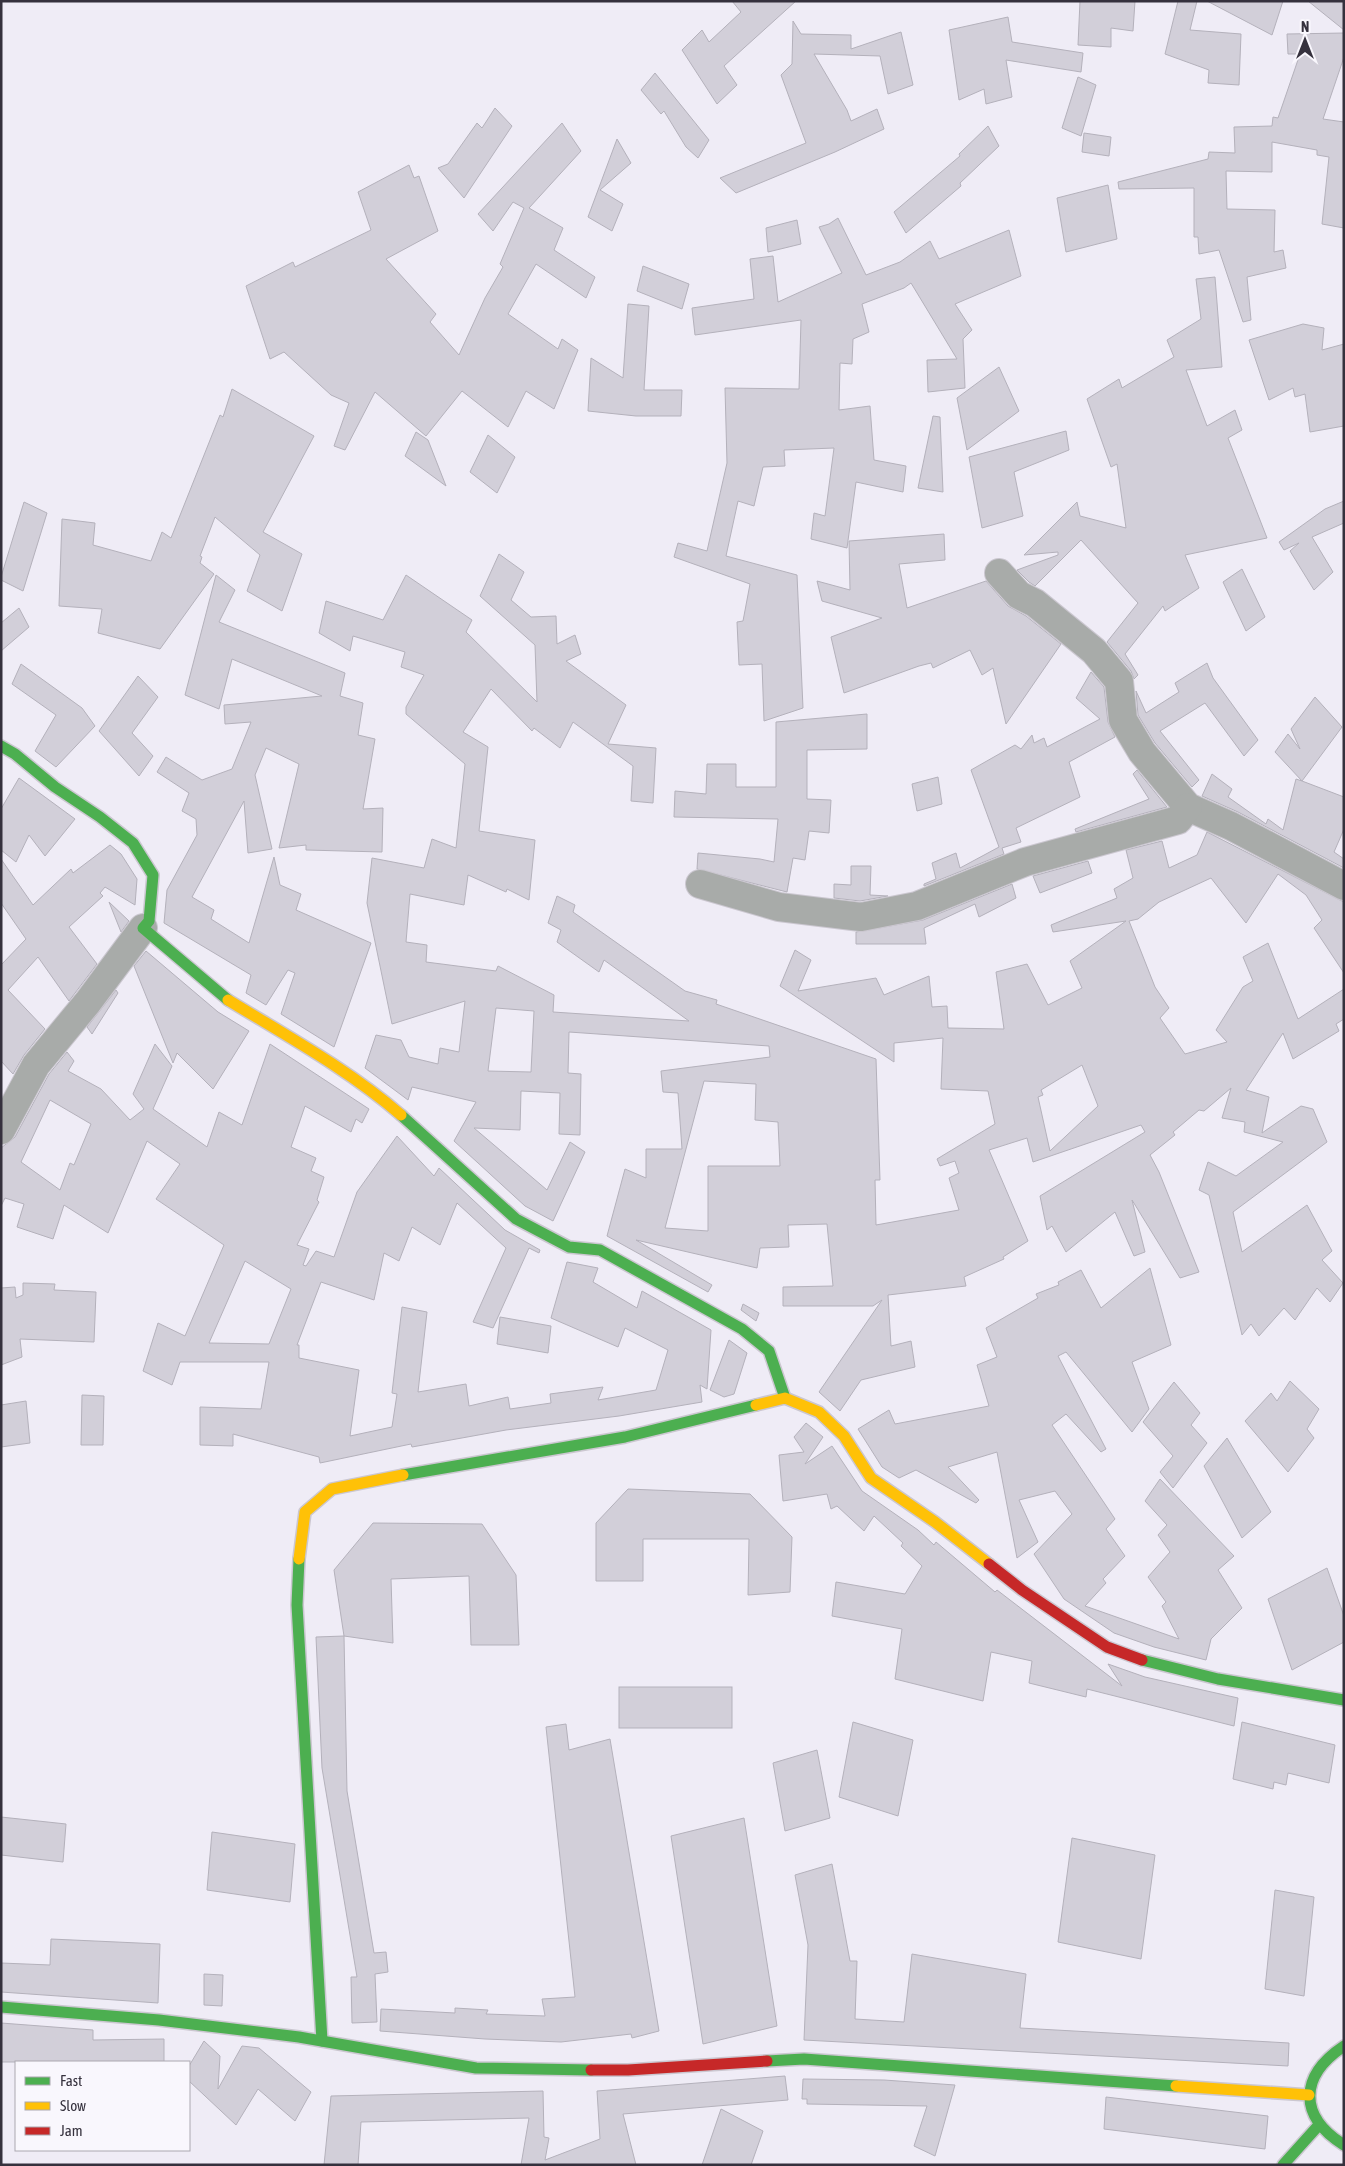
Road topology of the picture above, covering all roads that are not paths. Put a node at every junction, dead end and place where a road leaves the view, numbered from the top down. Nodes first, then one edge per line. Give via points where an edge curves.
1 (1000, 573) dead end
2 (1, 746) edge
3 (1188, 807) junction
4 (700, 884) dead end
5 (1344, 886) edge
6 (143, 928) junction
7 (1, 1130) edge
8 (785, 1398) junction
9 (1344, 1700) edge
10 (1, 2007) edge
11 (322, 2041) junction
12 (1344, 2046) edge
13 (1309, 2095) junction
14 (1318, 2126) junction
15 (1344, 2145) edge
16 (1283, 2165) edge

1 - 3 street via 1019,595 1034,603 1094,651 1119,681 1122,720 1142,752
2 - 6 street via 133,843 153,875 149,921
3 - 4 street via 1178,820 1025,862 917,906 861,917 779,907
3 - 5 street
6 - 7 street via 36,1065
6 - 8 street via 228,1000 381,1098 516,1219 569,1247 600,1250 742,1329 769,1351
8 - 9 street via 819,1412 844,1436 871,1478 935,1522 1022,1590 1107,1647 1149,1662 1218,1679
8 - 11 street via 625,1437 356,1482 332,1489 305,1512 300,1539 297,1605
10 - 11 street via 160,2020
11 - 13 street via 476,2068 628,2070 804,2059
12 - 13 street via 1331,2052 1320,2064 1312,2079
13 - 14 street via 1311,2111
14 - 15 street via 1331,2139
14 - 16 street

